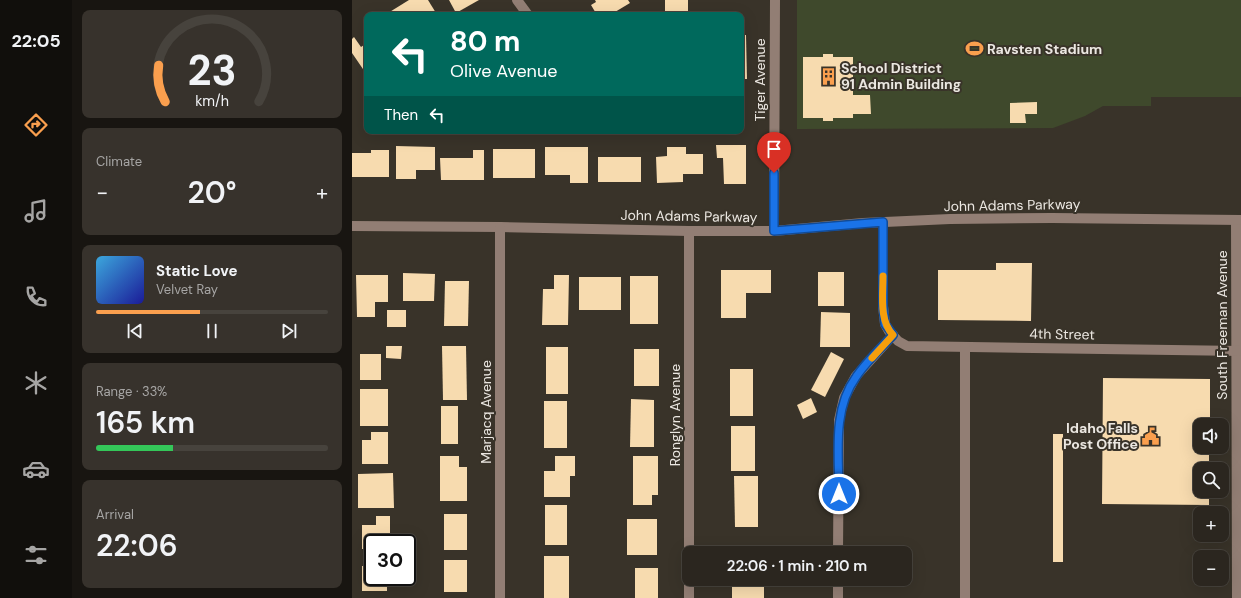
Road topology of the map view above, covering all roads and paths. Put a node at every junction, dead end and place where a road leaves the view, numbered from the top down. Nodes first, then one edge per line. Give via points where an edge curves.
1 (517, 0) edge
2 (775, 0) edge
3 (526, 12) edge
4 (1239, 220) edge
5 (883, 222) junction
6 (352, 226) edge
7 (500, 227) junction
8 (688, 231) junction
9 (774, 231) junction
10 (891, 333) junction
11 (965, 347) junction
12 (1239, 351) edge
13 (1239, 463) edge
14 (838, 546) edge
15 (1239, 580) edge
16 (838, 586) edge
17 (500, 598) edge
18 (689, 598) edge
19 (838, 598) edge
20 (965, 598) edge
21 (1236, 598) edge

1 - 3 street
2 - 9 street, Tiger Avenue
4 - 5 street, John Adams Parkway via 1052,218
4 - 12 street, South Freeman Avenue
5 - 9 street, John Adams Parkway
5 - 10 street via 883,306 885,324
6 - 7 street, John Adams Parkway
7 - 8 street, John Adams Parkway
7 - 17 street, Marjacq Avenue
8 - 9 street, John Adams Parkway
8 - 18 street, Ronglyn Avenue
10 - 11 street, 4th Street via 898,341 908,346
10 - 14 street via 856,376 844,398 839,420
11 - 12 street, 4th Street
11 - 20 street
12 - 13 street, South Freeman Avenue
13 - 15 street, South Freeman Avenue
15 - 21 street, South Freeman Avenue
16 - 19 street

